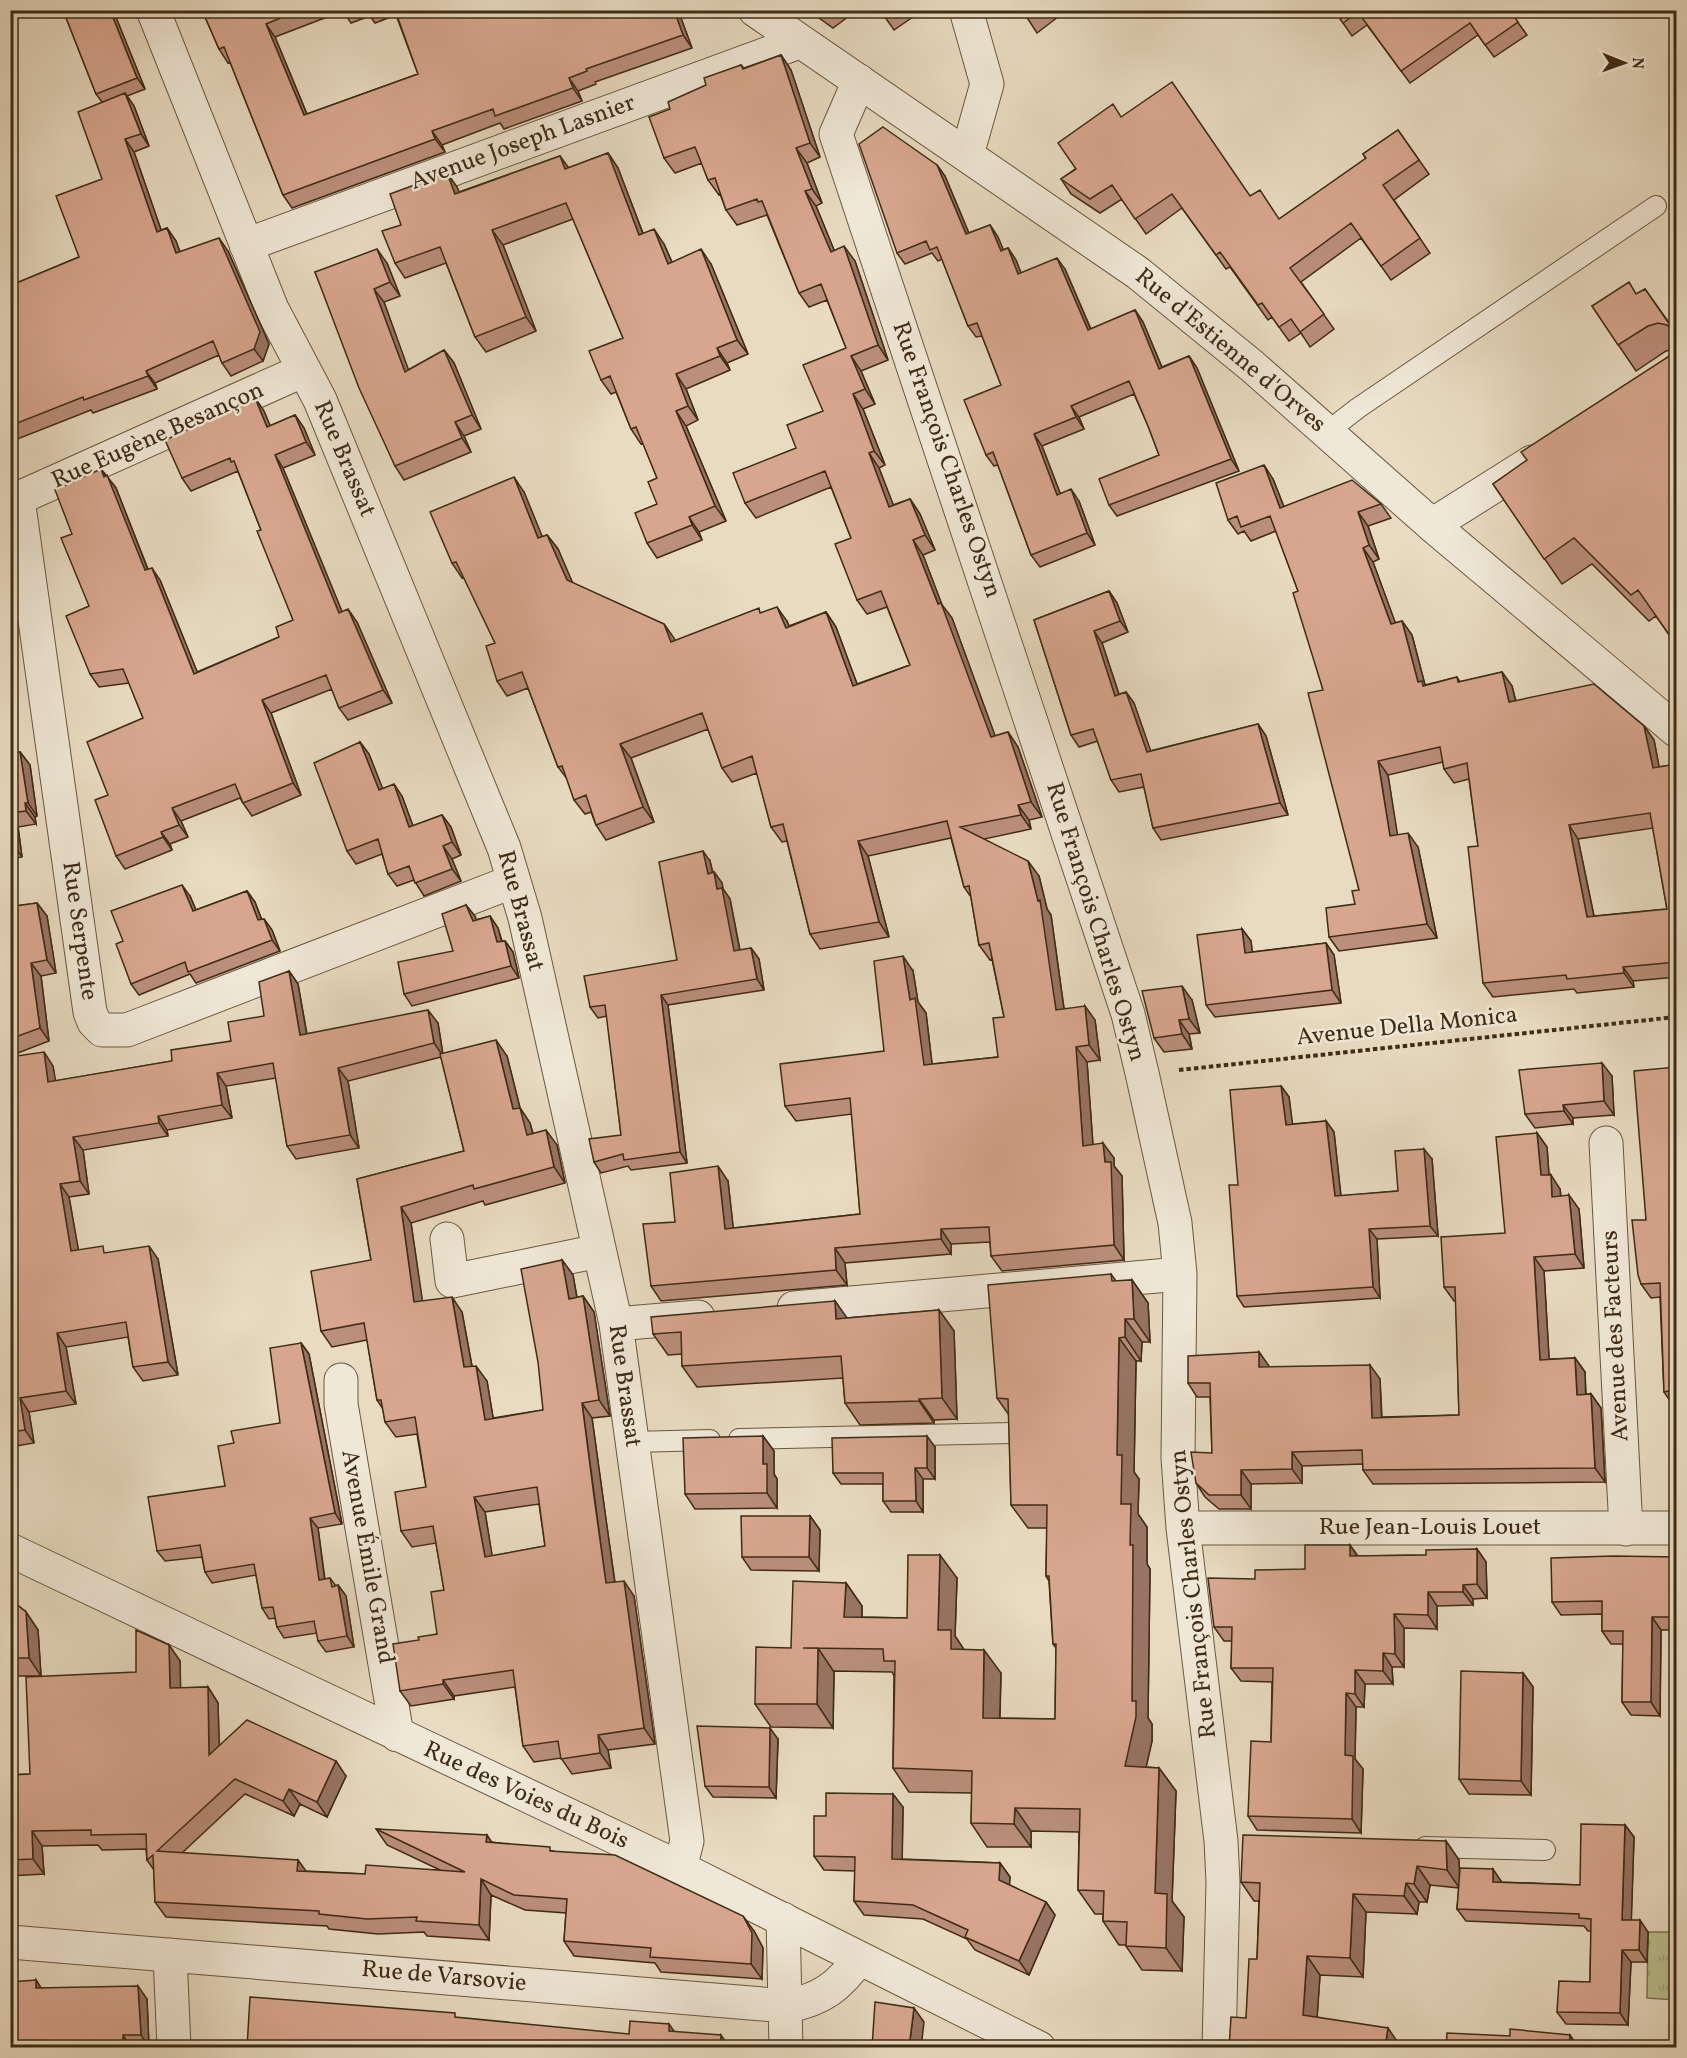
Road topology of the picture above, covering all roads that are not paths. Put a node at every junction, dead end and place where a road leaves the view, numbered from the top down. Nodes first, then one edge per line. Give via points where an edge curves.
1 (153, 10) edge
2 (755, 10) edge
3 (966, 10) edge
4 (799, 42) junction
5 (859, 81) junction
6 (967, 155) junction
7 (1656, 206) dead end
8 (246, 245) junction
9 (304, 370) junction
10 (1328, 432) junction
11 (1562, 443) edge
12 (14, 501) edge
13 (1432, 525) junction
14 (1676, 729) edge
15 (514, 881) junction
16 (1606, 1143) dead end
17 (447, 1239) dead end
18 (599, 1251) junction
19 (1180, 1274) junction
20 (768, 1311) edge
21 (733, 1314) edge
22 (616, 1324) junction
23 (341, 1380) dead end
24 (1012, 1432) edge
25 (632, 1442) junction
26 (1183, 1527) junction
27 (1626, 1528) junction
28 (1677, 1528) edge
29 (10, 1550) edge
30 (397, 1735) junction
31 (1404, 1846) edge
32 (1545, 1850) dead end
33 (680, 1868) junction
34 (783, 1919) junction
35 (10, 1942) edge
36 (170, 1955) junction
37 (859, 1958) junction
38 (787, 2006) junction
39 (174, 2048) edge
40 (786, 2048) edge
41 (1039, 2048) edge
42 (1220, 2048) edge

1 - 8 street, Rue Brassat
2 - 4 street, Rue d'Estienne d'Orves
3 - 6 street via 987,84
4 - 5 street, Rue d'Estienne d'Orves
4 - 8 street, Avenue Joseph Lasnier
5 - 6 street, Rue d'Estienne d'Orves
5 - 19 street, Rue François Charles Ostyn via 836,134 1128,1014 1175,1223
6 - 10 street, Rue d'Estienne d'Orves via 1138,273
7 - 10 lane
8 - 9 street, Rue Brassat via 272,309
9 - 12 street, Rue Eugène Besançon
9 - 15 street, Rue Brassat via 325,411 504,848
10 - 13 street, Rue d'Estienne d'Orves
11 - 13 street
12 - 15 street, Rue Serpente via 90,1012 102,1030 127,1030
13 - 14 street, Rue d'Estienne d'Orves
15 - 18 street, Rue Brassat
16 - 27 street, Avenue des Facteurs
17 - 18 street via 452,1281
18 - 22 street, Rue Brassat
19 - 20 street
19 - 26 street, Rue François Charles Ostyn via 1178,1458
21 - 22 street
22 - 25 street, Rue Brassat
23 - 30 street, Avenue Émile Grand via 341,1404
24 - 25 lane
25 - 33 street, Rue Brassat via 687,1841
26 - 27 street, Rue Jean-Louis Louet
26 - 42 street, Rue François Charles Ostyn via 1231,1842
27 - 28 street, Rue Jean-Louis Louet
29 - 30 street, Rue des Voies du Bois
30 - 33 street, Rue des Voies du Bois
31 - 32 lane
33 - 34 street, Rue des Voies du Bois
34 - 37 street, Rue des Voies du Bois
34 - 38 street
35 - 36 street, Rue de Varsovie
36 - 38 street, Rue de Varsovie
36 - 39 street
37 - 38 street, Rue de Varsovie via 832,1991
37 - 41 street, Rue des Voies du Bois
38 - 40 street

